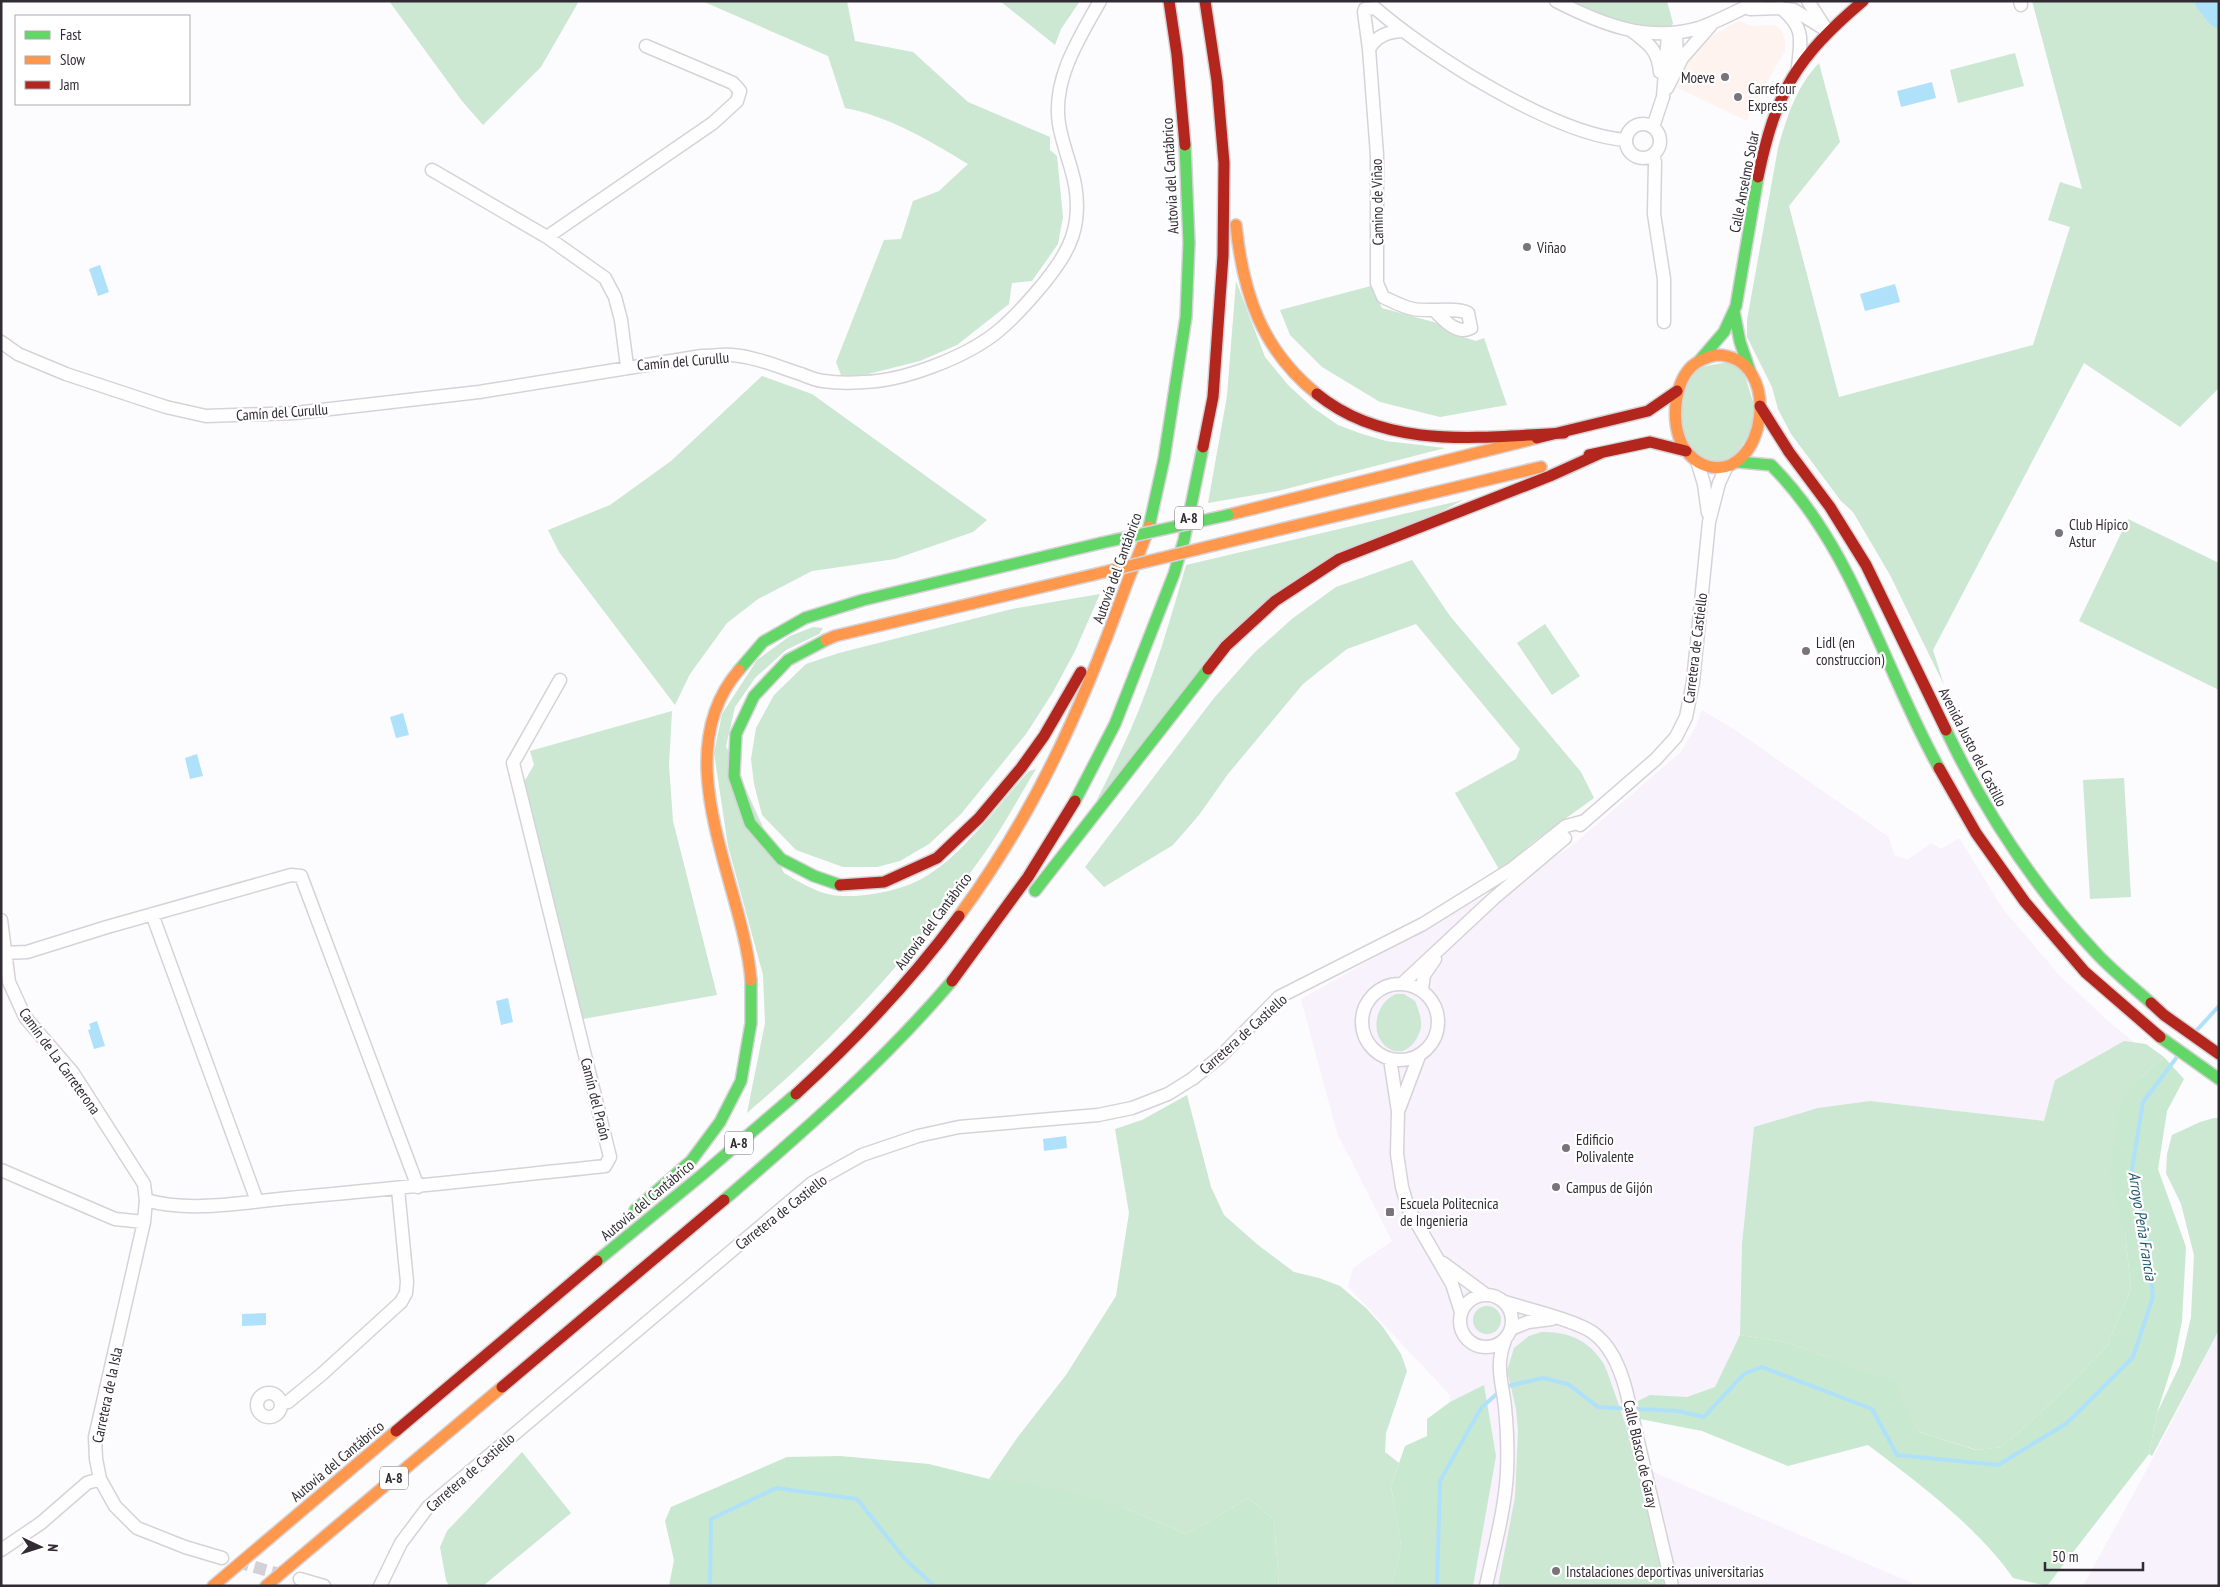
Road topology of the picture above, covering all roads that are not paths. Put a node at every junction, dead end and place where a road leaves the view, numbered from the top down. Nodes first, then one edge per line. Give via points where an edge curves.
1 (1100, 1) edge
2 (1169, 1) edge
3 (1205, 1) edge
4 (1210, 1) edge
5 (1556, 1) edge
6 (1759, 1) edge
7 (1808, 1) edge
8 (1863, 1) edge
9 (1781, 8) junction
10 (1735, 11) junction
11 (1714, 21) junction
12 (1630, 29) junction
13 (1404, 31) junction
14 (1828, 31) junction
15 (1672, 34) junction
16 (646, 46) dead end
17 (1369, 50) junction
18 (1677, 68) junction
19 (1798, 68) junction
20 (1663, 97) junction
21 (1653, 127) junction
22 (1626, 140) junction
23 (1653, 155) junction
24 (432, 170) dead end
25 (1236, 192) dead end
26 (1236, 211) dead end
27 (547, 236) junction
28 (1734, 311) junction
29 (1436, 312) dead end
30 (1664, 322) dead end
31 (1, 342) edge
32 (1699, 361) junction
33 (627, 366) junction
34 (1751, 373) junction
35 (1677, 391) junction
36 (1760, 406) junction
37 (1564, 433) junction
38 (1686, 451) junction
39 (1603, 452) junction
40 (1738, 462) junction
41 (1698, 464) junction
42 (1726, 468) junction
43 (1709, 522) junction
44 (1126, 587) junction
45 (560, 680) dead end
46 (1585, 820) junction
47 (1494, 898) junction
48 (1028, 900) dead end
49 (1456, 903) junction
50 (152, 914) junction
51 (1, 920) edge
52 (1452, 937) junction
53 (998, 939) dead end
54 (4, 953) junction
55 (1403, 983) junction
56 (1422, 990) junction
57 (2219, 1054) edge
58 (1419, 1056) junction
59 (1390, 1059) junction
60 (2215, 1077) edge
61 (1398, 1111) junction
62 (1, 1170) edge
63 (754, 1174) junction
64 (418, 1186) junction
65 (398, 1189) junction
66 (146, 1200) junction
67 (257, 1201) junction
68 (624, 1220) dead end
69 (144, 1222) junction
70 (1438, 1260) junction
71 (1485, 1294) junction
72 (534, 1299) dead end
73 (1504, 1302) junction
74 (1461, 1312) junction
75 (1556, 1318) junction
76 (1508, 1334) junction
77 (1479, 1346) junction
78 (1499, 1376) junction
79 (281, 1404) dead end
80 (370, 1454) junction
81 (100, 1479) junction
82 (1, 1550) edge
83 (222, 1558) tunnel mouth
84 (300, 1580) dead end
85 (213, 1586) edge
86 (266, 1586) edge
87 (324, 1586) edge
88 (380, 1586) edge
89 (1486, 1586) edge
90 (1672, 1586) edge

1 - 33 street, Camín del Curullu via 1077,42 1060,85 1060,125 1077,195 1071,240 1062,261 997,332 972,348 921,371 866,382 821,381 732,355
2 - 44 main road, Autovía del Cantábrico / A-8 via 1185,146 1188,290 1166,452 1145,540
3 - 63 main road, A-8 via 1217,81 1224,163 1223,256 1213,398 1184,540 1154,628 1115,724 1071,809 981,943 926,1011 848,1092
4 - 25 main road via 1233,133
5 - 12 street via 1578,12
6 - 10 street
7 - 14 street
8 - 14 main road, Calle Anselmo Solar
9 - 10 street
9 - 14 street via 1794,10
9 - 19 street via 1793,18 1799,29
10 - 11 street
11 - 15 street via 1701,28
11 - 18 street
12 - 15 street
12 - 20 street via 1648,43 1658,57
13 - 17 street via 1378,38
13 - 17 street, Camino de Viñao via 1375,8 1365,9
13 - 22 street, Camino de Viñao via 1535,111 1586,131
14 - 19 main road, Calle Anselmo Solar
15 - 18 street
15 - 20 street
16 - 27 street via 732,83 740,91 737,101 690,140
17 - 29 street, Camino de Viñao via 1377,155 1377,283 1383,297 1412,309
18 - 20 street
19 - 28 main road, Calle Anselmo Solar via 1772,120
20 - 21 street
21 - 22 street via 1636,125
21 - 23 street via 1660,141
22 - 23 street via 1630,152 1637,156
23 - 30 street via 1654,214 1665,294
24 - 27 street
26 - 37 main road via 1236,240 1242,275 1259,325 1283,364 1308,389 1354,419 1393,432 1434,437
27 - 33 street via 606,278 621,320
28 - 32 main road, Calle Anselmo Solar via 1720,338
28 - 34 main road, Calle Anselmo Solar
31 - 33 street, Camín del Curullu via 18,354 66,374 166,407 206,416 285,414 479,392
32 - 34 main road via 1716,355 1730,356 1740,360
32 - 35 main road via 1689,369
34 - 36 main road
35 - 37 main road via 1648,411
35 - 38 main road via 1675,423
36 - 40 main road via 1755,437
36 - 57 main road, Avenida Justo del Castillo via 1866,565 1954,747 1994,820 2040,888 2098,955 2164,1015
37 - 68 main road, bridge via 863,600 805,618 763,642 732,677 707,737 708,783 715,829 744,934 751,978 751,1023 741,1081 720,1122 691,1161
38 - 39 main road via 1650,442
38 - 41 main road
39 - 44 main road, bridge via 834,636 788,660 754,696 736,734 734,776 750,822 782,859 839,885 884,882 937,858 979,818 1044,736
39 - 48 main road via 1339,559 1275,601 1226,646
40 - 42 main road
40 - 60 main road via 1771,466 1814,519 1849,575 1935,760 1976,833 2025,902 2085,972 2154,1033
41 - 42 main road
41 - 43 street, Carretera de Castiello
42 - 43 street, Carretera de Castiello
43 - 46 street, Carretera de Castiello via 1693,682 1686,717 1676,737 1656,759
44 - 80 main road, Autovía del Cantábrico / A-8 via 1072,726 1020,827 946,934 895,995 839,1054 728,1152
45 - 64 street, Camín del Praón via 513,763 610,1157 605,1166
46 - 47 street, Carretera de Castiello
46 - 49 street, Carretera de Castiello via 1566,826 1513,868
47 - 49 street, Carretera de Castiello via 1476,896
47 - 52 street
49 - 88 street, Carretera de Castiello via 1415,928 1279,997 1221,1056 1168,1094 1132,1108 1098,1115 959,1127 918,1136 862,1155 812,1183 428,1507 401,1543
50 - 54 street via 27,952
50 - 64 street via 291,875 301,876
50 - 67 street
51 - 54 street, Camín de La Carreterona
52 - 55 street
52 - 56 street via 1424,975
53 - 63 main road via 930,1023 855,1099
54 - 66 street, Camín de La Carreterona via 9,982 25,1017 73,1073 144,1184
55 - 56 street
55 - 59 street via 1390,984 1375,993 1366,1003 1362,1019 1363,1032 1372,1048
56 - 58 street via 1436,1010 1438,1024 1435,1037
58 - 59 street
58 - 61 street
59 - 61 street
61 - 70 street via 1397,1154 1402,1187 1408,1208
62 - 69 street via 115,1219
63 - 86 main road, A-8
64 - 65 street, Camín del Praón
65 - 67 street, Camín del Praón
65 - 79 street via 406,1293 401,1302 322,1374 295,1397
66 - 67 street, Camín del Praón via 182,1206
66 - 69 street, Camín de La Carreterona
69 - 81 street, Carretera de la Isla via 95,1437
70 - 71 street
70 - 74 street via 1452,1284
71 - 73 street via 1494,1295
71 - 74 street via 1476,1296
72 - 80 main road via 444,1378
73 - 75 street
73 - 76 street via 1512,1314
74 - 77 street via 1463,1334
75 - 76 street via 1528,1322
75 - 90 street, Calle Blasco de Garay via 1592,1332 1610,1351 1620,1370
76 - 77 street via 1497,1345
76 - 78 street via 1499,1355
77 - 78 street
78 - 89 street via 1504,1404 1507,1472
80 - 85 main road, Autovía del Cantábrico / A-8
81 - 82 street via 87,1483 41,1523
81 - 83 street, Carretera de la Isla via 116,1506 137,1528
84 - 87 street

